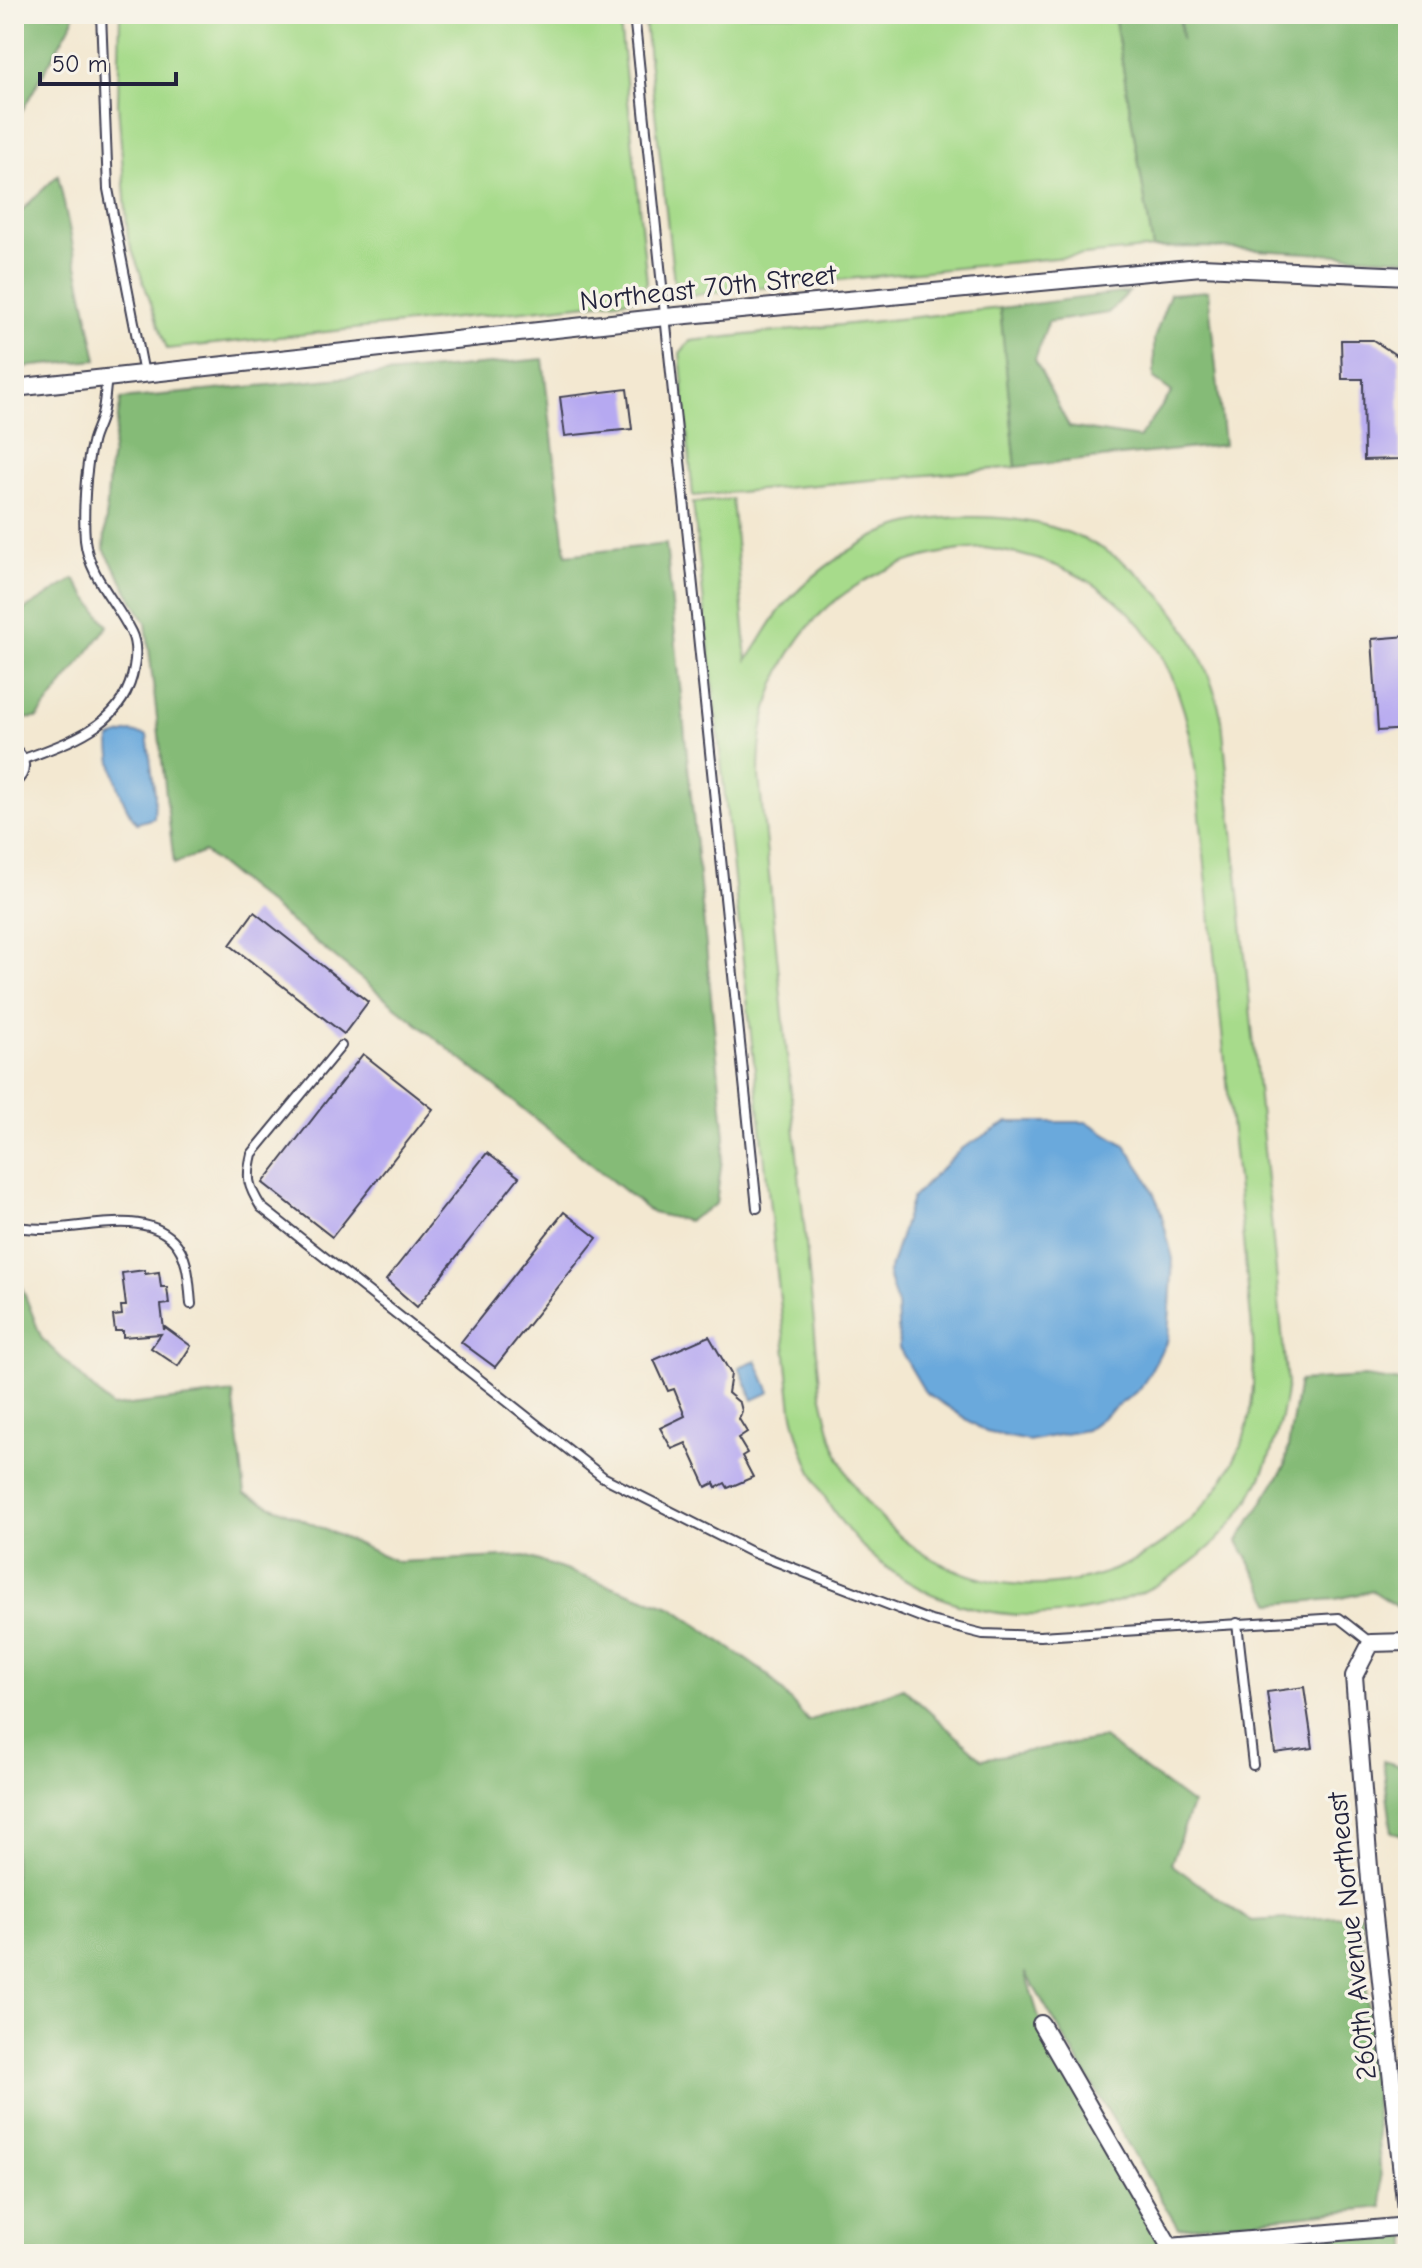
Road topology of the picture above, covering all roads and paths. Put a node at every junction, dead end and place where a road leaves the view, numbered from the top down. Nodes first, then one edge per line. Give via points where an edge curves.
1 (101, 14) edge
2 (634, 14) edge
3 (1408, 276) edge
4 (666, 317) junction
5 (144, 374) junction
6 (107, 378) junction
7 (14, 388) edge
8 (14, 748) edge
9 (24, 759) junction
10 (14, 783) edge
11 (341, 1046) dead end
12 (757, 1208) dead end
13 (14, 1227) edge
14 (191, 1304) dead end
15 (1237, 1623) junction
16 (1408, 1642) edge
17 (1371, 1643) junction
18 (1253, 1765) dead end
19 (1041, 2024) dead end
20 (1408, 2227) edge

1 - 5 lane via 108,189
2 - 4 lane
3 - 4 street, Northeast 70th Street via 1201,267
4 - 5 street, Northeast 70th Street
4 - 12 lane
5 - 6 street, Northeast 70th Street
6 - 7 street, Northeast 70th Street
6 - 9 lane via 92,443 85,537 96,578 133,636 132,678 104,722
8 - 9 lane
9 - 10 lane
11 - 15 lane via 252,1154 247,1175 251,1191 261,1207 603,1477 749,1551 931,1621 983,1634 1040,1636
13 - 14 lane via 130,1223 159,1229 182,1255
15 - 17 lane via 1339,1618
15 - 18 lane
16 - 17 street
17 - 20 street, 260th Avenue Northeast via 1354,1676
19 - 20 street via 1170,2247

